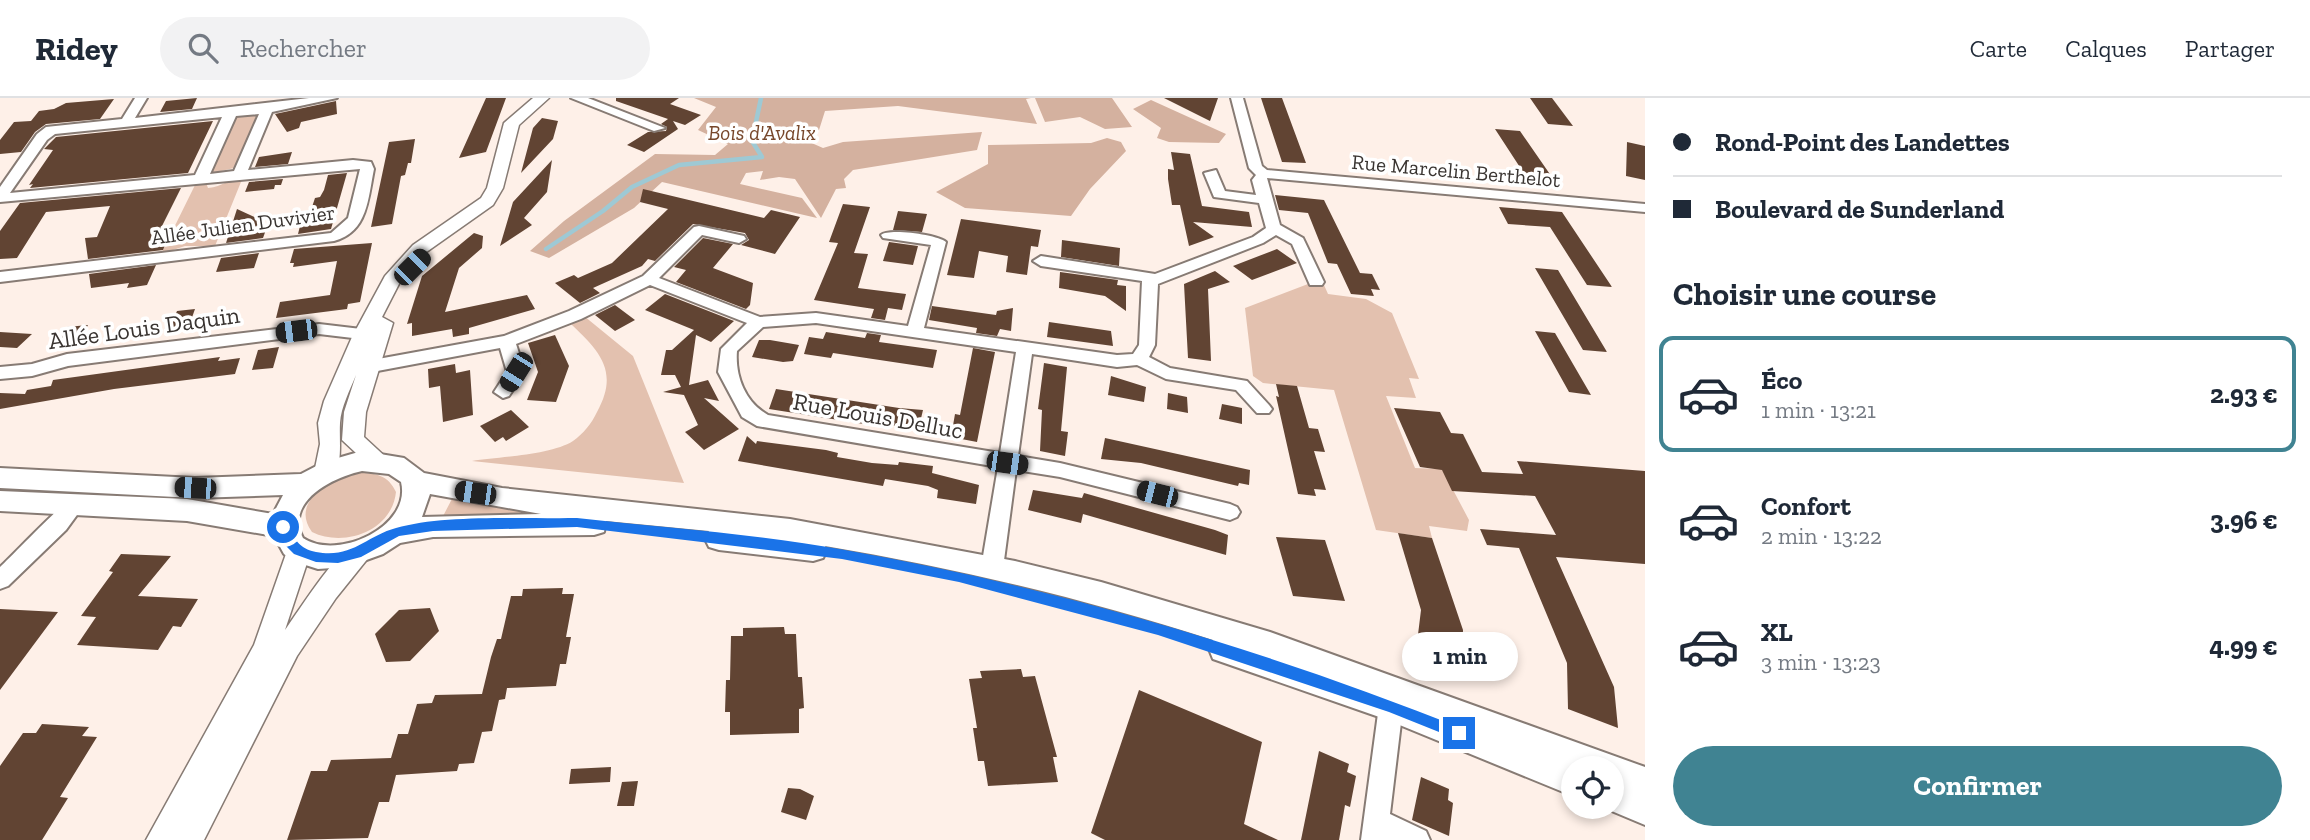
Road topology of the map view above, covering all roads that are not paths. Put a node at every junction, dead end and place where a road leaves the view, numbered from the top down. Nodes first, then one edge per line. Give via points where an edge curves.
1 (141, 98) edge
2 (331, 98) edge
3 (542, 98) edge
4 (553, 98) edge
5 (577, 98) edge
6 (1237, 98) edge
7 (313, 100) edge
8 (267, 109) junction
9 (231, 112) junction
10 (127, 121) junction
11 (659, 128) dead end
12 (1210, 173) dead end
13 (240, 174) junction
14 (1263, 174) junction
15 (201, 178) junction
16 (0, 198) edge
17 (1265, 200) junction
18 (1645, 208) edge
19 (1274, 228) junction
20 (888, 235) dead end
21 (738, 239) dead end
22 (1041, 261) dead end
23 (0, 276) edge
24 (1153, 278) junction
25 (649, 279) junction
26 (1316, 282) dead end
27 (758, 322) junction
28 (915, 330) junction
29 (371, 335) junction
30 (507, 341) junction
31 (1025, 347) junction
32 (1139, 359) junction
33 (367, 367) junction
34 (346, 371) junction
35 (0, 373) edge
36 (503, 392) dead end
37 (1263, 409) dead end
38 (379, 461) junction
39 (1007, 463) junction
40 (0, 478) edge
41 (316, 478) junction
42 (415, 481) junction
43 (0, 501) edge
44 (75, 504) junction
45 (1230, 512) dead end
46 (283, 527) junction
47 (397, 532) junction
48 (299, 551) junction
49 (361, 552) junction
50 (992, 568) junction
51 (0, 580) edge
52 (1391, 706) junction
53 (1573, 756) edge
54 (1561, 774) edge
55 (1624, 776) edge
56 (1645, 784) edge
57 (1624, 799) edge
58 (1645, 808) edge
59 (1375, 830) edge
60 (162, 840) edge
61 (187, 840) edge
62 (1417, 840) edge

1 - 10 street
2 - 7 street
3 - 29 street via 512,123 495,188 487,201 406,261 394,276
4 - 29 street via 519,125 495,202 412,267
5 - 11 street
6 - 14 street via 1256,168
7 - 8 street
8 - 9 street
8 - 13 street
9 - 10 street
9 - 15 street
10 - 16 street via 51,130
12 - 17 street via 1219,194
13 - 15 street, Allée Julien Duvivier
13 - 23 street, Allée Julien Duvivier via 353,164 366,164 367,169 355,223 347,233 334,237
14 - 17 street via 1259,180
14 - 18 street, Rue Marcelin Berthelot
15 - 16 street, Allée Julien Duvivier
17 - 19 street
19 - 24 street via 1258,240
19 - 26 street via 1297,241
20 - 28 street via 939,242
21 - 25 street via 699,230
22 - 24 street
24 - 32 street via 1147,345
25 - 27 street
25 - 30 street
27 - 28 street via 816,318
27 - 39 street, Rue Louis Delluc via 729,349 727,372 748,412 763,421
28 - 31 street
29 - 33 street
29 - 34 street
29 - 35 street, Allée Louis Daquin via 319,329 90,357
30 - 33 street
30 - 36 street via 516,372
31 - 32 street via 1117,361
31 - 39 street
32 - 37 street via 1167,373 1241,386
33 - 34 street
33 - 38 street via 353,440
34 - 41 street via 329,423 331,444
38 - 41 main road via 362,461
38 - 42 main road via 407,471
39 - 45 street, Rue Louis Delluc via 1060,470
39 - 50 street
40 - 41 main road via 195,488
41 - 46 main road via 286,512
42 - 47 main road via 415,505
42 - 50 main road via 580,507 774,527
43 - 44 main road
44 - 46 main road via 187,510
44 - 51 street
46 - 48 main road via 288,541
47 - 49 main road
47 - 52 main road via 433,526 577,522 842,554 959,577 1111,616
48 - 49 main road via 327,558
48 - 60 street via 266,648
49 - 61 street via 288,648
50 - 53 main road via 1274,646 1382,682
52 - 54 main road
52 - 59 street
55 - 56 main road
57 - 58 main road
59 - 62 street

